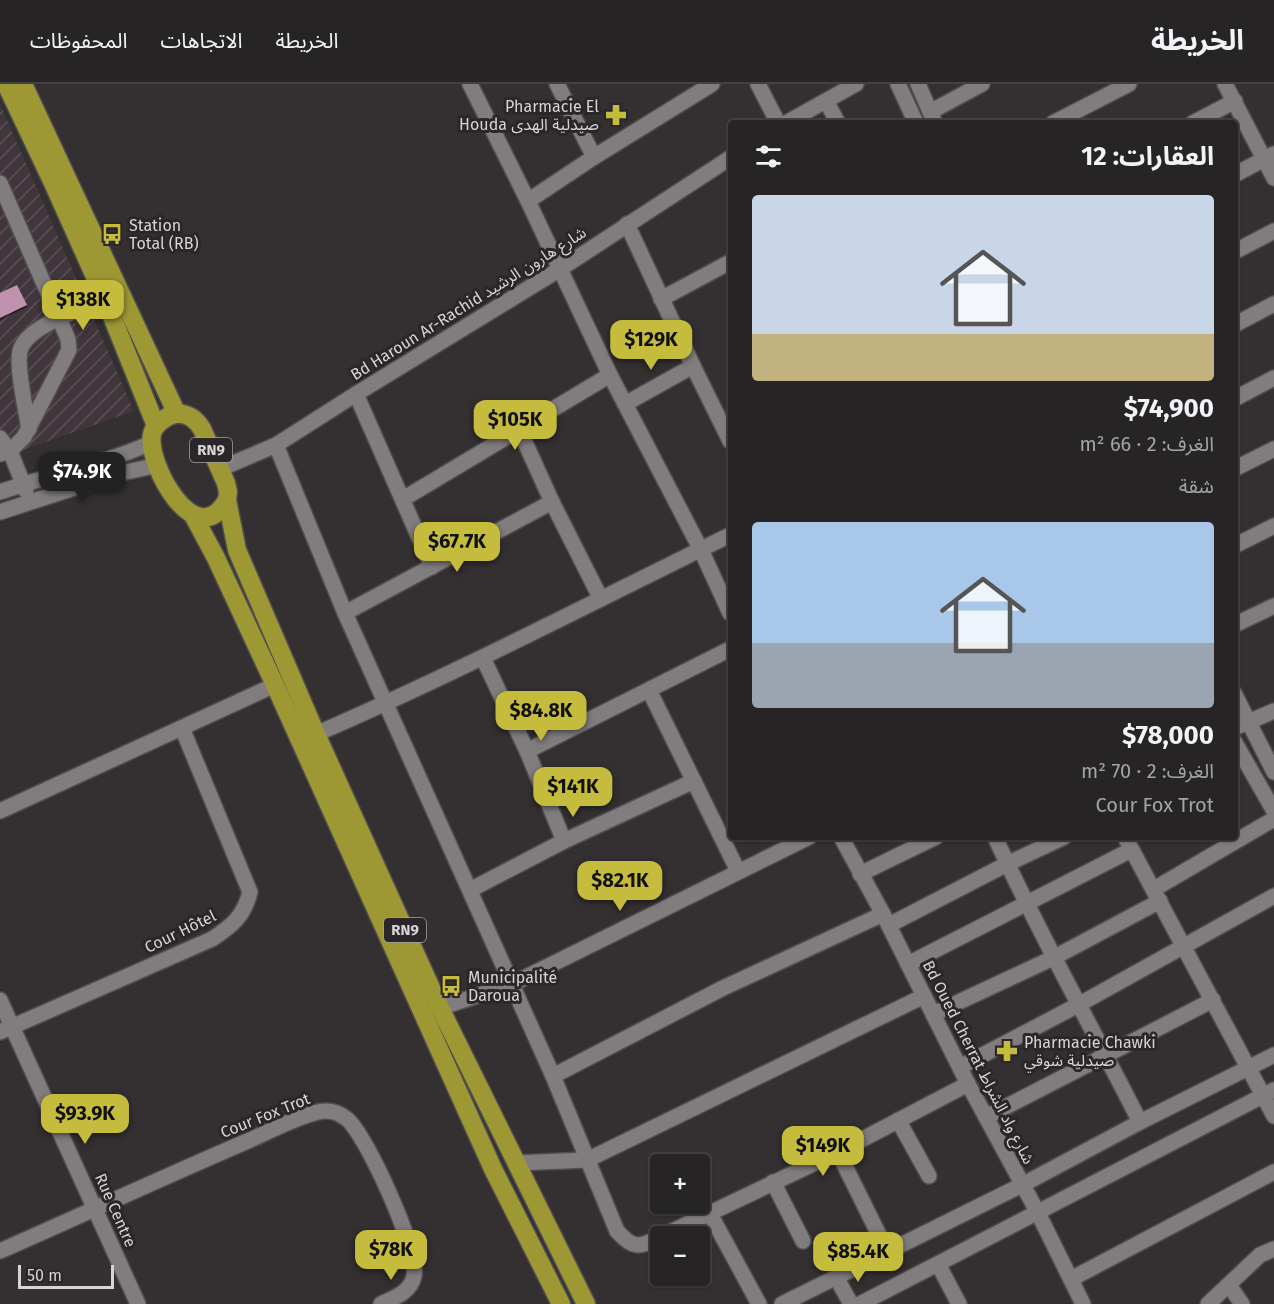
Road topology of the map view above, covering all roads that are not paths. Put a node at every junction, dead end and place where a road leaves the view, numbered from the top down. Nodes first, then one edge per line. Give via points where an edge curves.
1 (6, 84) edge
2 (23, 84) edge
3 (470, 84) edge
4 (575, 84) edge
5 (712, 84) edge
6 (758, 84) edge
7 (856, 84) edge
8 (898, 84) edge
9 (918, 84) edge
10 (982, 84) edge
11 (1129, 84) edge
12 (1226, 84) edge
13 (559, 88) edge
14 (687, 90) edge
15 (1235, 101) junction
16 (826, 102) junction
17 (932, 117) edge
18 (776, 120) edge
19 (792, 120) edge
20 (836, 120) edge
21 (915, 120) edge
22 (1059, 120) edge
23 (1199, 120) edge
24 (594, 156) junction
25 (1269, 156) edge
26 (728, 159) edge
27 (1238, 173) edge
28 (1274, 178) edge
29 (0, 183) edge
30 (528, 201) junction
31 (627, 224) junction
32 (1274, 231) edge
33 (1238, 250) edge
34 (560, 268) junction
35 (728, 268) edge
36 (105, 299) junction
37 (661, 299) junction
38 (1274, 304) edge
39 (59, 319) junction
40 (1238, 323) edge
41 (693, 366) junction
42 (610, 375) junction
43 (1274, 378) edge
44 (356, 394) junction
45 (1238, 397) edge
46 (625, 404) junction
47 (177, 414) junction
48 (28, 429) junction
49 (519, 429) junction
50 (154, 435) junction
51 (728, 437) edge
52 (0, 438) edge
53 (276, 445) junction
54 (1274, 449) edge
55 (5, 453) edge
56 (158, 465) junction
57 (1238, 467) edge
58 (220, 469) junction
59 (48, 476) junction
60 (24, 484) junction
61 (0, 492) edge
62 (54, 495) junction
63 (403, 499) junction
64 (227, 500) junction
65 (552, 502) junction
66 (30, 503) junction
67 (0, 512) edge
68 (193, 515) junction
69 (1274, 526) edge
70 (728, 536) edge
71 (1238, 544) edge
72 (701, 550) junction
73 (432, 567) junction
74 (601, 599) junction
75 (1274, 606) edge
76 (728, 609) edge
77 (345, 613) junction
78 (1238, 623) edge
79 (728, 650) edge
80 (483, 658) junction
81 (275, 685) junction
82 (649, 690) junction
83 (386, 704) junction
84 (1274, 711) edge
85 (1241, 725) edge
86 (182, 728) junction
87 (316, 734) junction
88 (527, 751) junction
89 (1239, 763) edge
90 (1274, 772) edge
91 (694, 781) junction
92 (0, 811) edge
93 (1274, 811) edge
94 (1274, 819) edge
95 (803, 840) edge
96 (843, 840) edge
97 (930, 840) edge
98 (996, 840) edge
99 (1058, 840) edge
100 (564, 841) junction
101 (1128, 844) edge
102 (1007, 864) junction
103 (738, 871) junction
104 (860, 874) junction
105 (470, 890) junction
106 (1157, 895) junction
107 (1274, 896) edge
108 (1027, 904) junction
109 (886, 920) junction
110 (1183, 947) junction
111 (1053, 958) junction
112 (908, 964) junction
113 (513, 984) junction
114 (924, 996) junction
115 (0, 1000) edge
116 (1213, 1000) junction
117 (1078, 1005) junction
118 (440, 1008) junction
119 (933, 1014) junction
120 (6, 1030) edge
121 (1274, 1055) edge
122 (1107, 1056) junction
123 (960, 1067) junction
124 (1249, 1068) junction
125 (553, 1076) junction
126 (968, 1084) junction
127 (1269, 1093) edge
128 (1274, 1116) edge
129 (986, 1117) junction
130 (898, 1120) junction
131 (1140, 1122) junction
132 (838, 1152) junction
133 (588, 1160) junction
134 (516, 1163) junction
135 (1274, 1172) edge
136 (929, 1176) dead end
137 (773, 1182) junction
138 (1022, 1185) junction
139 (96, 1209) junction
140 (710, 1212) edge
141 (1038, 1213) junction
142 (705, 1214) edge
143 (710, 1214) edge
144 (681, 1226) edge
145 (803, 1241) dead end
146 (650, 1242) edge
147 (1274, 1249) edge
148 (0, 1251) edge
149 (887, 1251) junction
150 (938, 1264) junction
151 (836, 1277) junction
152 (1071, 1279) junction
153 (1228, 1285) junction
154 (138, 1304) edge
155 (381, 1304) edge
156 (561, 1304) edge
157 (586, 1304) edge
158 (759, 1304) edge
159 (782, 1304) edge
160 (850, 1304) edge
161 (860, 1304) edge
162 (959, 1304) edge
163 (1083, 1304) edge
164 (1208, 1304) edge
165 (1242, 1304) edge

1 - 36 highway, RN9
2 - 47 highway
3 - 30 street
4 - 13 street
5 - 14 street
6 - 18 street
7 - 16 street
8 - 21 street
9 - 17 street
10 - 17 street
11 - 22 street
12 - 15 street
13 - 24 street
14 - 24 street
15 - 23 street
15 - 25 street
16 - 19 street
16 - 20 street
24 - 30 street
25 - 27 street
25 - 28 street
26 - 31 street, Bd Haroun Ar-Rachid شارع هارون الرشيد
29 - 39 street
30 - 34 street
31 - 34 street, Bd Haroun Ar-Rachid شارع هارون الرشيد
31 - 37 street
32 - 33 street
34 - 42 street
34 - 44 street, Bd Haroun Ar-Rachid شارع هارون الرشيد
35 - 37 street
36 - 39 street
36 - 50 highway, RN9
37 - 41 street
38 - 40 street
39 - 48 street via 69,350
39 - 48 street via 30,335 20,350
41 - 46 street
41 - 51 street
42 - 46 street
42 - 49 street
43 - 45 street
44 - 53 street, Bd Haroun Ar-Rachid شارع هارون الرشيد
44 - 63 street
46 - 72 street
47 - 50 highway via 169,416
47 - 58 highway, RN9 via 197,422
48 - 55 street
49 - 63 street
49 - 65 street
50 - 56 highway, RN9
50 - 59 street via 121,456
52 - 55 street
53 - 58 street, Bd Haroun Ar-Rachid شارع هارون الرشيد
53 - 77 street
54 - 57 street
55 - 60 street
56 - 62 street
56 - 68 highway, RN9 via 179,504
58 - 64 highway, RN9
59 - 60 street
59 - 62 street
60 - 61 street
60 - 66 street
62 - 66 street
63 - 73 street
64 - 68 highway via 217,513
64 - 87 highway, RN9 via 237,550
65 - 73 street
65 - 74 street
66 - 67 street
68 - 81 highway, RN9
69 - 71 street
70 - 72 street
72 - 74 street
72 - 76 street
73 - 77 street
74 - 80 street
75 - 78 street
77 - 83 street
79 - 82 street
80 - 83 street
80 - 88 street
81 - 86 street
81 - 156 highway, RN9 via 493,1169
82 - 88 street
82 - 91 street
83 - 87 street
83 - 105 street
84 - 85 street
85 - 90 street
86 - 92 street
86 - 120 street, Cour Hôtel via 249,892 246,906 228,928 212,939
87 - 118 highway, RN9
88 - 100 street
89 - 93 street
91 - 100 street
91 - 103 street
94 - 106 street
95 - 103 street
96 - 104 street, Bd Oued Cherrat شارع واد الشراط
97 - 104 street
98 - 102 street
99 - 102 street
100 - 105 street
101 - 106 street
101 - 108 street
102 - 108 street
102 - 109 street
103 - 113 street
104 - 109 street, Bd Oued Cherrat شارع واد الشراط
105 - 113 street
106 - 110 street
106 - 111 street
107 - 110 street
108 - 111 street
108 - 112 street
109 - 112 street, Bd Oued Cherrat شارع واد الشراط
109 - 125 street via 723,988
110 - 116 street
110 - 117 street
111 - 117 street
111 - 119 street
112 - 114 street, Bd Oued Cherrat شارع واد الشراط
113 - 118 street
113 - 125 street
114 - 119 street, Bd Oued Cherrat شارع واد الشراط
114 - 133 street
115 - 120 street, Rue Centre
116 - 122 street
116 - 124 street
117 - 122 street
117 - 123 street
118 - 134 highway, RN9
119 - 123 street, Bd Oued Cherrat شارع واد الشراط
120 - 139 street, Rue Centre
121 - 124 street
122 - 129 street
122 - 131 street
123 - 126 street, Bd Oued Cherrat شارع واد الشراط
124 - 127 street
124 - 131 street
125 - 133 street
126 - 129 street, Bd Oued Cherrat شارع واد الشراط
126 - 130 street
127 - 128 street
127 - 141 street
129 - 138 street, Bd Oued Cherrat شارع واد الشراط
130 - 132 street
130 - 136 street
131 - 138 street
132 - 137 street
132 - 149 street
133 - 134 street
133 - 146 street via 617,1231 627,1242
134 - 157 highway, RN9
135 - 152 street
137 - 140 street
137 - 145 street
138 - 141 street, Bd Oued Cherrat شارع واد الشراط
138 - 149 street
139 - 148 street
139 - 154 street, Rue Centre
139 - 155 street, Cour Fox Trot via 299,1119 323,1111 336,1112 358,1131 376,1161 413,1263 411,1284 402,1294
141 - 150 street
141 - 152 street, Bd Oued Cherrat شارع واد الشراط
142 - 144 street
143 - 158 street
147 - 153 street via 1260,1255
149 - 151 street
150 - 161 street
150 - 162 street
151 - 159 street
151 - 160 street
152 - 163 street, Bd Oued Cherrat شارع واد الشراط
153 - 164 street
153 - 165 street

